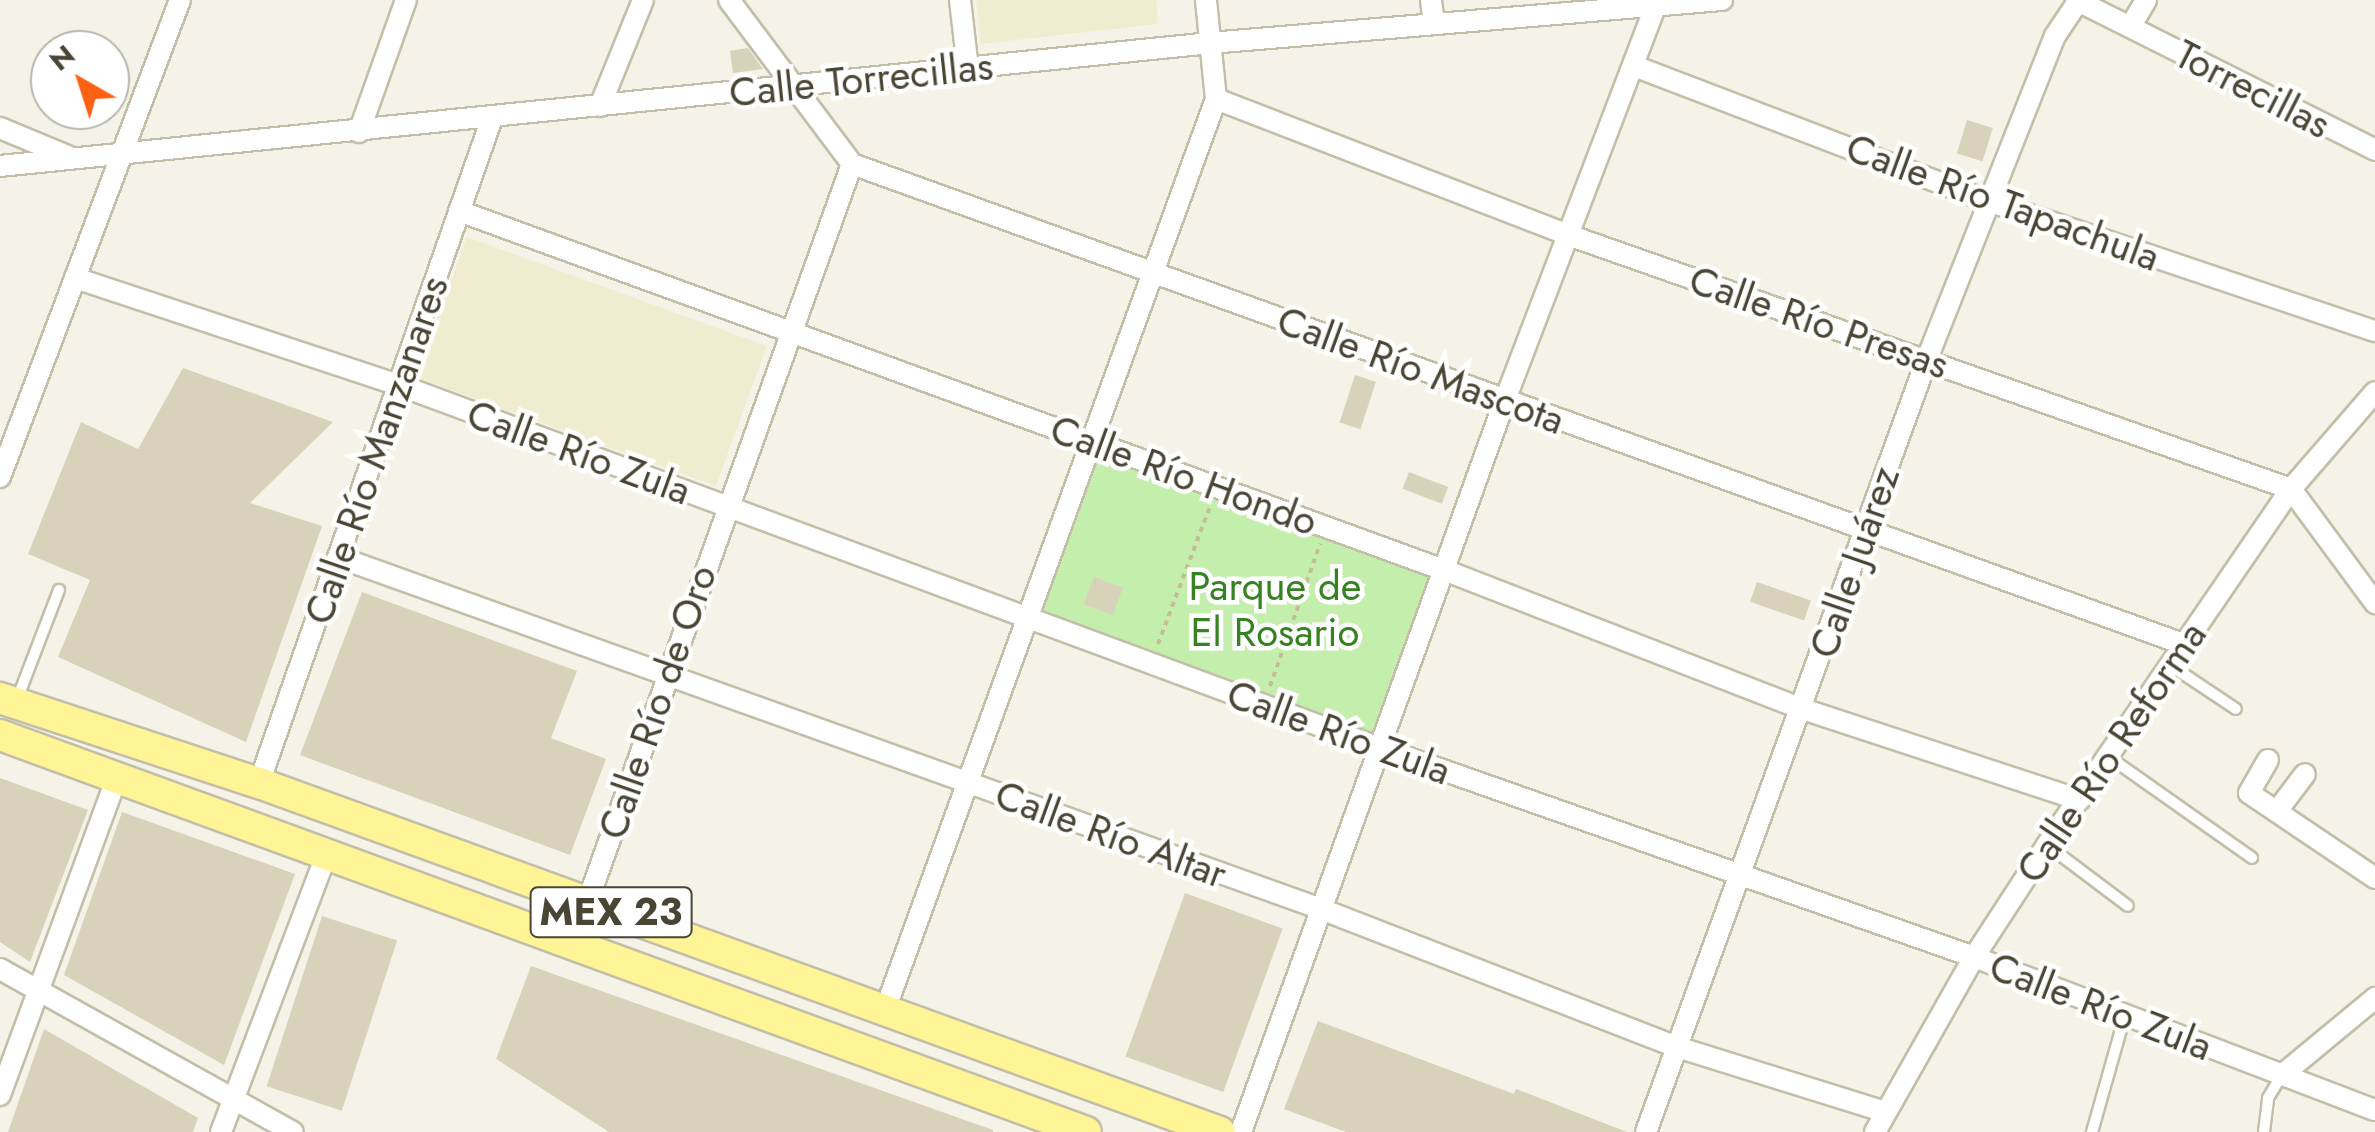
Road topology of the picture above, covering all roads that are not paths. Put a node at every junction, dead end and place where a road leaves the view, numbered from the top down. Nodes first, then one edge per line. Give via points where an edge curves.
1 (180, 0) edge
2 (406, 0) edge
3 (643, 0) edge
4 (729, 0) edge
5 (960, 0) edge
6 (1206, 0) edge
7 (1432, 0) edge
8 (1722, 0) edge
9 (2078, 0) edge
10 (2146, 0) edge
11 (1657, 3) edge
12 (1434, 24) junction
13 (2130, 28) junction
14 (1210, 43) junction
15 (1634, 66) junction
16 (968, 69) junction
17 (797, 86) junction
18 (1216, 99) junction
19 (600, 106) junction
20 (492, 118) junction
21 (0, 128) edge
22 (359, 132) junction
23 (2375, 150) edge
24 (121, 157) junction
25 (76, 160) junction
26 (852, 164) junction
27 (0, 166) edge
28 (1991, 202) junction
29 (460, 212) junction
30 (1571, 236) junction
31 (1153, 273) junction
32 (75, 278) junction
33 (2375, 331) edge
34 (790, 332) junction
35 (1927, 359) junction
36 (398, 386) junction
37 (2375, 392) edge
38 (1505, 400) junction
39 (1092, 442) junction
40 (0, 477) edge
41 (2291, 489) junction
42 (724, 506) junction
43 (1863, 532) junction
44 (338, 557) junction
45 (1444, 570) junction
46 (59, 590) dead end
47 (2375, 604) edge
48 (1028, 618) junction
49 (2183, 644) junction
50 (2170, 666) junction
51 (666, 674) junction
52 (8, 700) edge
53 (1803, 709) junction
54 (2236, 709) dead end
55 (0, 736) edge
56 (1380, 748) junction
57 (2109, 757) junction
58 (2268, 760) dead end
59 (2305, 774) dead end
60 (116, 779) junction
61 (968, 782) junction
62 (259, 783) junction
63 (2078, 800) junction
64 (2277, 810) junction
65 (244, 822) junction
66 (360, 822) junction
67 (2048, 845) junction
68 (326, 855) junction
69 (2252, 858) dead end
70 (1743, 874) junction
71 (2375, 878) edge
72 (587, 903) junction
73 (2128, 906) dead end
74 (1321, 909) junction
75 (1974, 957) junction
76 (0, 969) edge
77 (40, 991) junction
78 (2375, 998) edge
79 (885, 1010) junction
80 (2124, 1019) junction
81 (1680, 1048) junction
82 (2282, 1074) junction
83 (0, 1096) edge
84 (234, 1099) junction
85 (2375, 1110) edge
86 (1882, 1111) junction
87 (221, 1132) edge
88 (293, 1132) edge
89 (1086, 1132) edge
90 (1220, 1132) edge
91 (1240, 1132) edge
92 (1646, 1132) edge
93 (1875, 1132) edge
94 (2092, 1132) edge
95 (2264, 1132) edge

1 - 24 street
2 - 22 street
3 - 19 street
4 - 17 street
5 - 16 street
6 - 14 street
7 - 12 street
8 - 11 street, Calle Torrecillas
9 - 13 street, Torrecillas
9 - 28 street, Calle Juárez via 2055,36
10 - 13 street
11 - 12 street, Calle Torrecillas
11 - 15 street
12 - 14 street, Calle Torrecillas
13 - 23 street, Torrecillas
14 - 16 street, Calle Torrecillas
14 - 18 street
15 - 28 street, Calle Río Tapachula
15 - 30 street
16 - 17 street, Calle Torrecillas
17 - 19 street, Calle Torrecillas
17 - 26 street
18 - 30 street, Calle Río Presas
18 - 31 street
19 - 20 street, Calle Torrecillas
20 - 22 street, Calle Torrecillas
20 - 29 street, Calle Río Manzanares
21 - 25 street
22 - 24 street, Calle Torrecillas
24 - 25 street, Calle Torrecillas
24 - 32 street
25 - 27 street, Calle Torrecillas
26 - 31 street, Calle Río Mascota
26 - 34 street, Calle Río de Oro
28 - 33 street, Calle Río Tapachula
28 - 35 street, Calle Juárez
29 - 34 street, Calle Río Hondo
29 - 36 street, Calle Río Manzanares
30 - 35 street, Calle Río Presas
30 - 38 street
31 - 38 street, Calle Río Mascota
31 - 39 street
32 - 36 street, Calle Río Zula
32 - 40 street
34 - 39 street, Calle Río Hondo
34 - 42 street, Calle Río de Oro
35 - 41 street, Calle Río Presas
35 - 43 street, Calle Juárez
36 - 42 street, Calle Río Zula
36 - 44 street, Calle Río Manzanares
37 - 41 street, Calle Río Reforma
38 - 43 street, Calle Río Mascota
38 - 45 street
39 - 45 street, Calle Río Hondo
39 - 48 street
41 - 47 street
41 - 49 street, Calle Río Reforma
42 - 48 street, Calle Río Zula
42 - 51 street, Calle Río de Oro
43 - 49 street, Calle Río Mascota
43 - 53 street, Calle Juárez
44 - 51 street, Calle Río Altar
44 - 62 street, Calle Río Manzanares
45 - 53 street, Calle Río Hondo
45 - 56 street
46 - 52 lane
48 - 56 street, Calle Río Zula
48 - 61 street
49 - 50 street, Calle Río Reforma
50 - 54 lane
50 - 57 street, Calle Río Reforma
51 - 61 street, Calle Río Altar
51 - 72 street, Calle Río de Oro
52 - 62 main road, MEX 23
53 - 63 street, Calle Río Hondo
53 - 70 street, Calle Juárez
55 - 60 main road, MEX 23
56 - 70 street, Calle Río Zula
56 - 74 street
57 - 63 street, Calle Río Reforma
57 - 69 lane
58 - 64 street via 2249,793
59 - 64 street
60 - 65 main road, MEX 23
60 - 77 street
61 - 74 street, Calle Río Altar
61 - 79 street
62 - 66 main road, MEX 23
63 - 67 street, Calle Río Reforma
64 - 71 street
65 - 66 main road
65 - 68 main road, MEX 23
66 - 72 main road, MEX 23
67 - 73 lane
67 - 75 street, Calle Río Reforma
68 - 84 street
68 - 89 main road, MEX 23
70 - 75 street, Calle Río Zula
70 - 81 street, Calle Juárez
72 - 79 main road, MEX 23
74 - 81 street, Calle Río Altar
74 - 91 street
75 - 80 street, Calle Río Zula
75 - 86 street, Calle Río Reforma
76 - 77 street
77 - 83 street
77 - 84 street
78 - 82 street
79 - 90 main road, MEX 23
80 - 82 street, Calle Río Zula
80 - 94 lane
81 - 86 street, Calle Río Altar
81 - 92 street, Calle Juárez
82 - 85 street, Calle Río Zula
82 - 95 lane via 2268,1098
84 - 87 street
84 - 88 street
86 - 93 street, Calle Río Reforma

